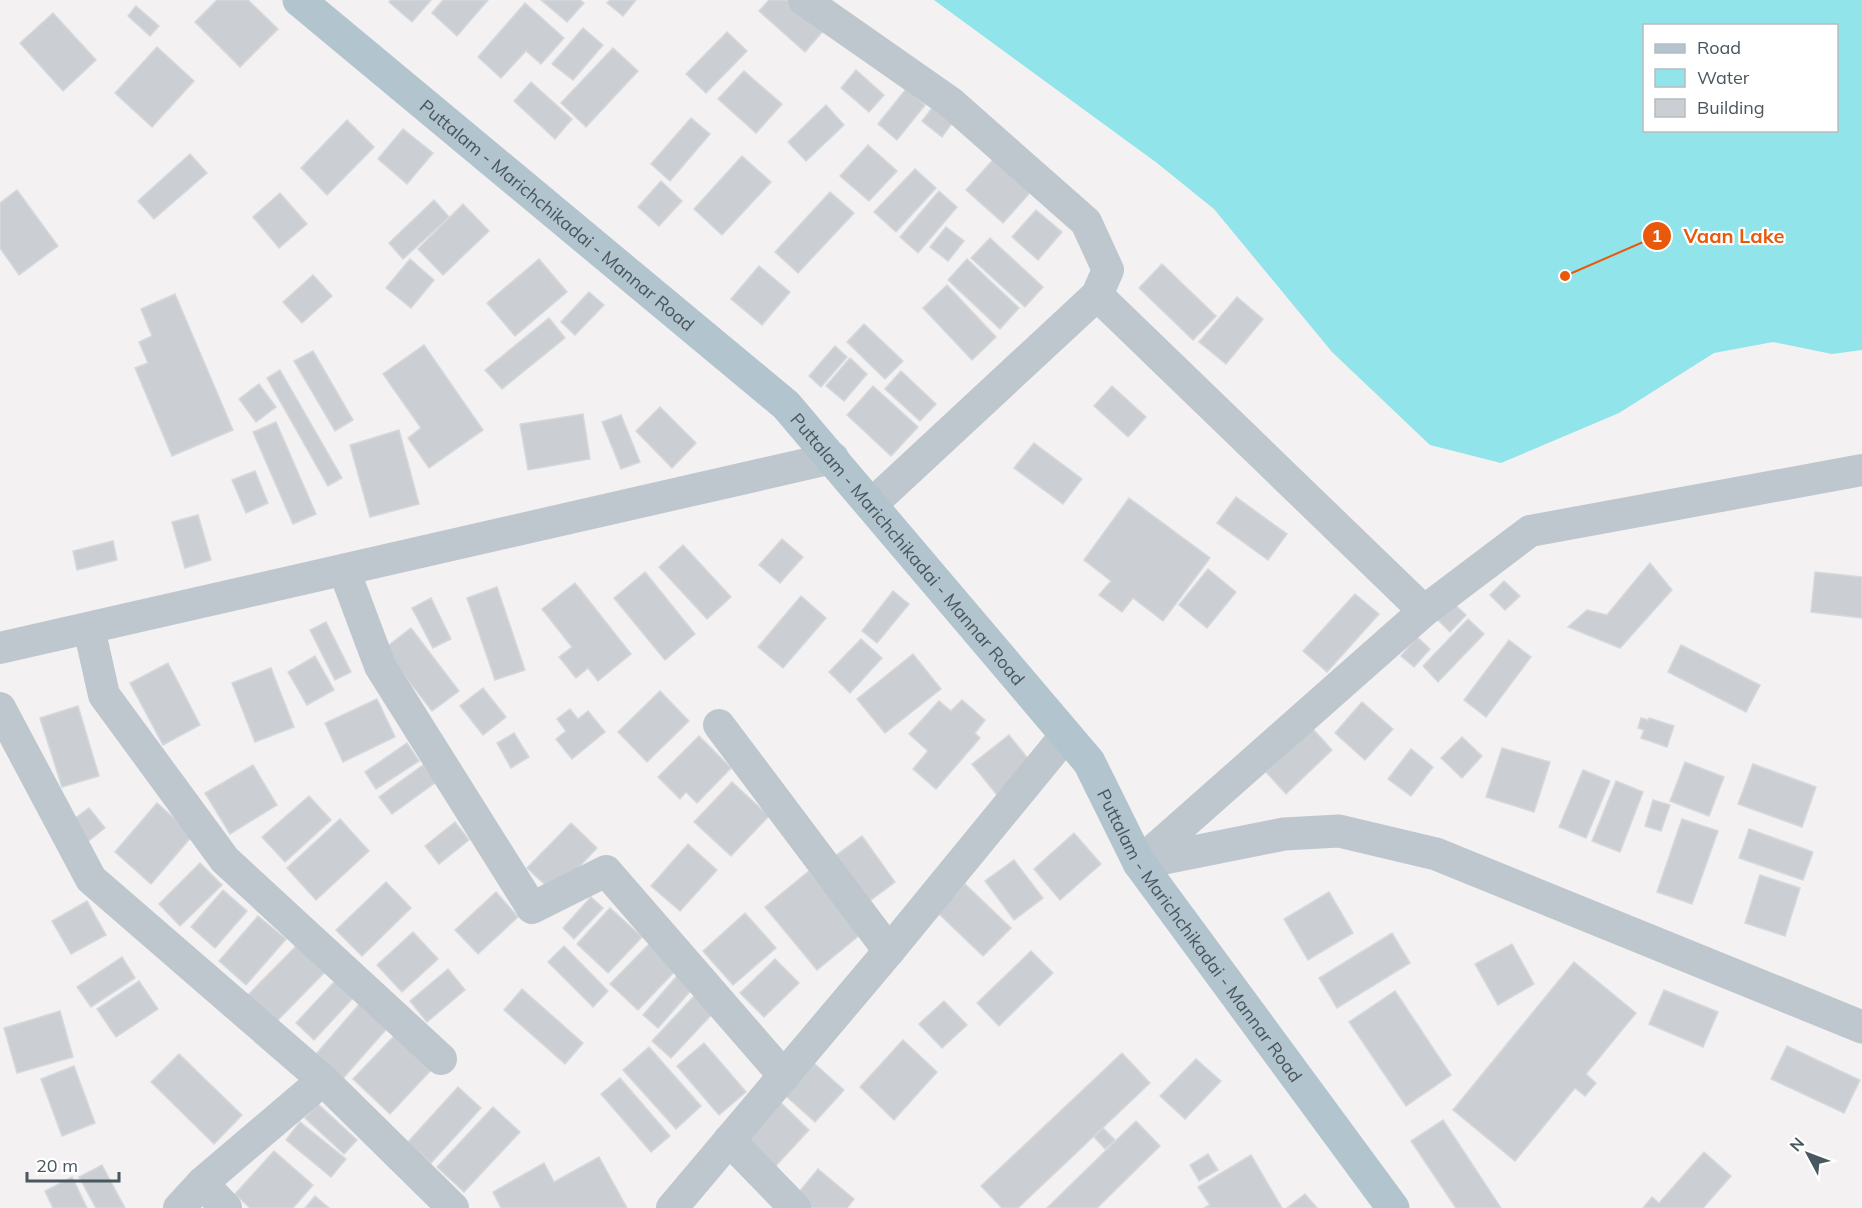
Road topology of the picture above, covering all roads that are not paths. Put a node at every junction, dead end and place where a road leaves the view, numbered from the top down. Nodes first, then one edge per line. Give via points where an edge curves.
1 (299, 0) edge
2 (804, 0) edge
3 (1097, 296) junction
4 (833, 458) junction
5 (1862, 471) edge
6 (871, 505) junction
7 (344, 570) junction
8 (1424, 611) junction
9 (89, 628) junction
10 (0, 648) edge
11 (0, 708) edge
12 (719, 725) dead end
13 (1066, 735) junction
14 (1139, 863) junction
15 (889, 951) junction
16 (1862, 1027) edge
17 (441, 1059) dead end
18 (784, 1076) junction
19 (322, 1080) junction
20 (729, 1140) junction
21 (202, 1183) junction
22 (179, 1208) edge
23 (226, 1208) edge
24 (453, 1208) edge
25 (672, 1208) edge
26 (795, 1208) edge
27 (1393, 1208) edge

1 - 4 main road, Puttalam - Marichchikadai - Mannar Road via 786,405
2 - 3 street via 950,102 1086,222 1108,270
3 - 6 street
3 - 8 street
4 - 6 main road, Puttalam - Marichchikadai - Mannar Road
4 - 7 street
5 - 8 street via 1530,531
6 - 13 main road, Puttalam - Marichchikadai - Mannar Road
7 - 9 street
7 - 18 street via 380,666 532,908 606,871
8 - 14 street
9 - 10 street
9 - 17 street via 104,695 225,860
11 - 19 street via 91,879
12 - 15 street
13 - 14 main road, Puttalam - Marichchikadai - Mannar Road via 1089,762
13 - 15 street
14 - 16 street via 1284,834 1339,831 1436,854
14 - 27 main road, Puttalam - Marichchikadai - Mannar Road
15 - 18 street
18 - 20 street
19 - 21 street
19 - 24 street
20 - 25 street
20 - 26 street
21 - 22 street
21 - 23 street

